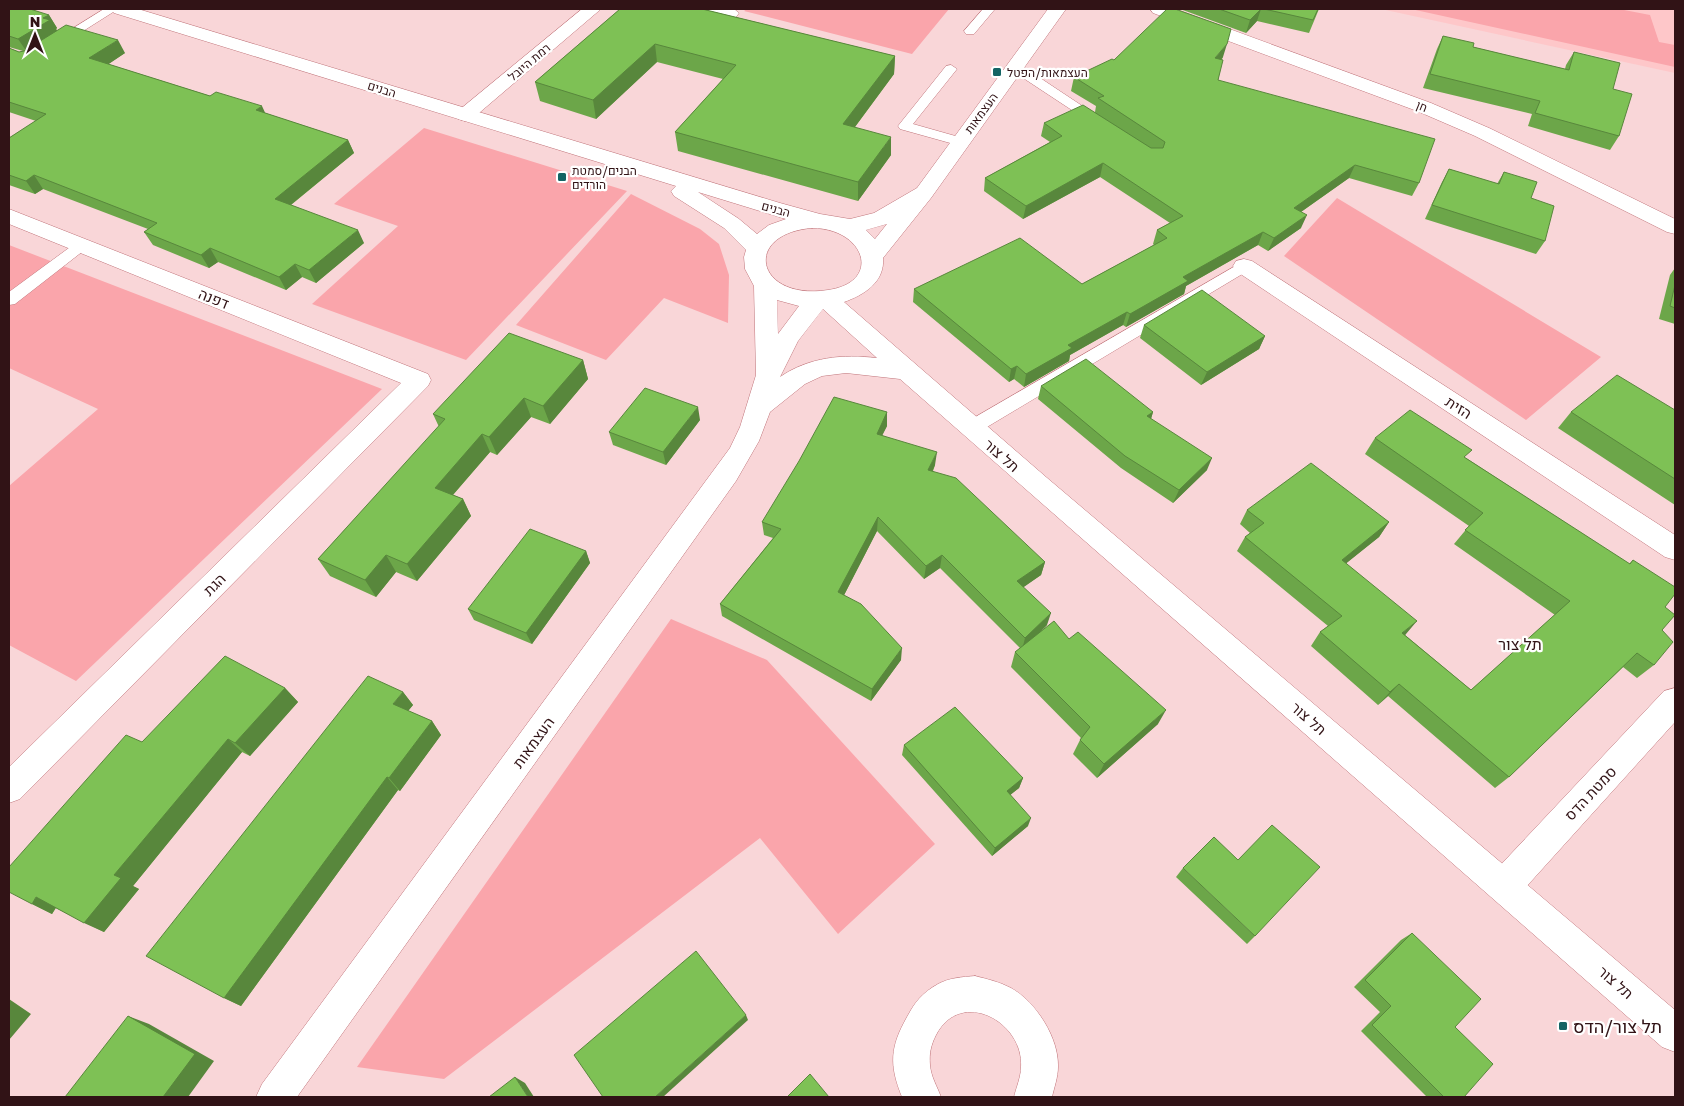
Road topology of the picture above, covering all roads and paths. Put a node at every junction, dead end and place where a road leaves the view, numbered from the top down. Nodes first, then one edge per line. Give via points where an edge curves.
1 (112, 9) edge
2 (120, 9) edge
3 (592, 9) edge
4 (989, 9) edge
5 (1057, 9) edge
6 (1159, 9) edge
7 (970, 31) dead end
8 (45, 49) edge
9 (1015, 67) junction
10 (951, 69) dead end
11 (466, 114) junction
12 (1113, 130) edge
13 (961, 142) junction
14 (643, 169) junction
15 (924, 193) junction
16 (9, 216) edge
17 (823, 222) junction
18 (846, 227) junction
19 (1675, 227) edge
20 (82, 245) junction
21 (757, 248) junction
22 (873, 256) junction
23 (1244, 266) joint
24 (865, 280) junction
25 (765, 284) junction
26 (822, 299) junction
27 (9, 300) edge
28 (907, 372) junction
29 (768, 376) junction
30 (419, 380) joint
31 (942, 404) junction
32 (759, 407) junction
33 (971, 428) junction
34 (1675, 549) edge
35 (1675, 701) edge
36 (9, 788) edge
37 (1505, 885) junction
38 (1675, 1034) edge
39 (275, 1097) edge
40 (922, 1097) edge
41 (1033, 1097) edge

1 - 8 lane
2 - 11 street, הבנים
3 - 11 street, רמת היובל
4 - 7 lane
5 - 9 street, העצמאות
6 - 19 street, חן via 1424,107
9 - 12 lane
9 - 13 street, העצמאות
10 - 13 lane via 905,126
11 - 14 street, הבנים
13 - 15 street, העצמאות
14 - 17 street, הבנים
14 - 21 street, הבנים via 726,220 746,234
15 - 18 street, העצמאות via 892,213
15 - 22 street, העצמאות
16 - 20 street, דפנה
17 - 18 street
17 - 21 street via 800,222 782,227 767,236
18 - 22 street via 858,233
20 - 27 lane
20 - 30 street, דפנה
21 - 25 street via 756,272
22 - 24 street via 872,268
23 - 33 lane
23 - 34 street, הזית
24 - 26 street via 853,290
24 - 31 street, תל צור via 867,316
25 - 26 street via 792,297
25 - 29 street, העצמאות
26 - 28 street, תל צור
26 - 29 street, העצמאות via 806,313
28 - 31 street, תל צור
28 - 32 street via 864,365 837,365 808,372
29 - 32 street, העצמאות
30 - 36 street, הגת
31 - 33 street, תל צור
32 - 39 street, העצמאות via 744,446 727,474
33 - 37 street, תל צור
35 - 37 street, סמטת הדס
37 - 38 street, תל צור
40 - 41 street via 912,1070 911,1047 918,1026 930,1009 967,992 988,995 1008,1004 1024,1019 1035,1040 1040,1062 1039,1085

